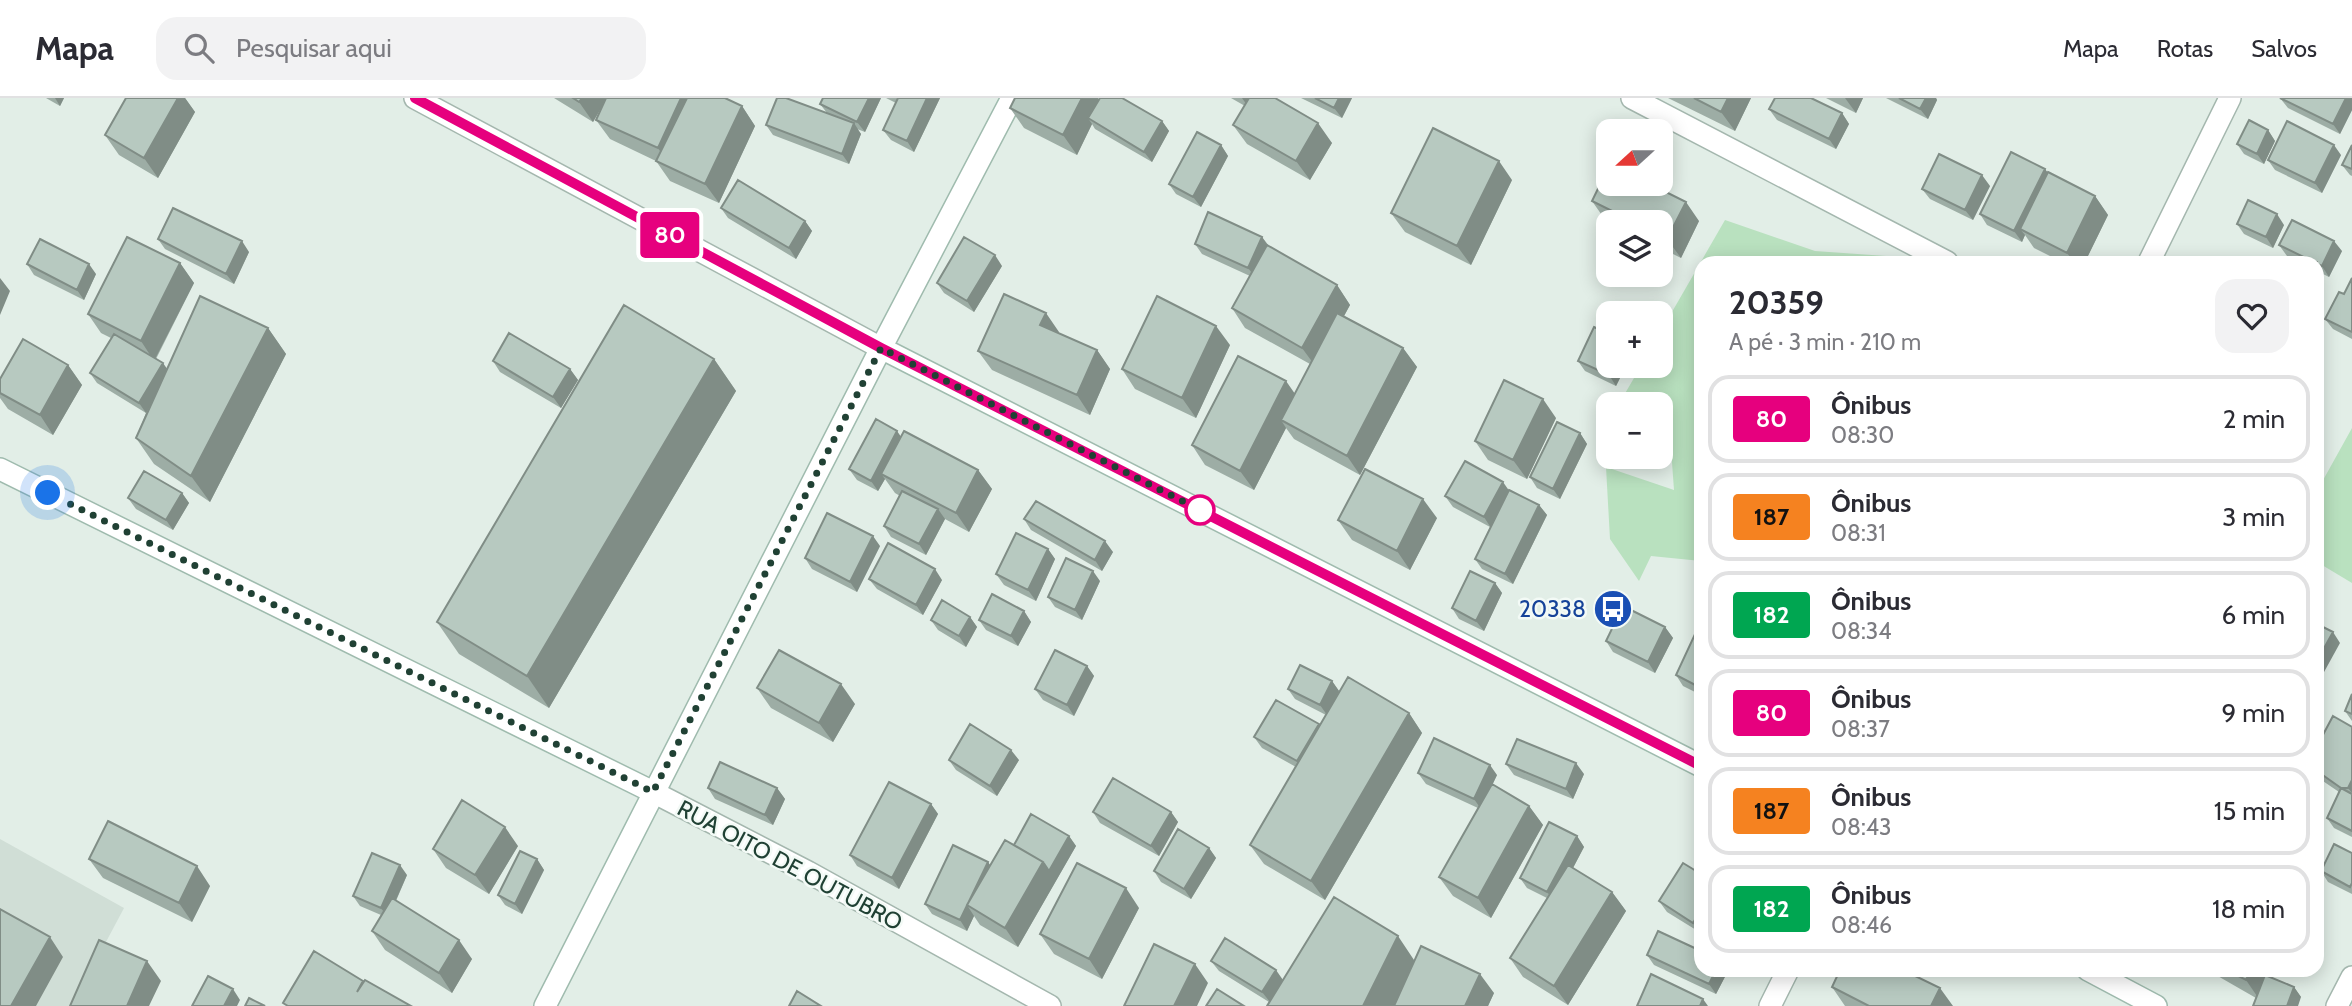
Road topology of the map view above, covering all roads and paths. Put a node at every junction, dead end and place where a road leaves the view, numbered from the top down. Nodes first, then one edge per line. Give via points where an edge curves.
1 (415, 98) edge
2 (1012, 98) edge
3 (1632, 98) edge
4 (2230, 98) edge
5 (1935, 256) edge
6 (2152, 256) edge
7 (881, 348) junction
8 (0, 469) edge
9 (1694, 762) edge
10 (653, 792) junction
11 (1784, 977) edge
12 (2101, 977) edge
13 (2352, 977) edge
14 (545, 1006) edge
15 (1050, 1006) edge
16 (1770, 1006) edge
17 (2156, 1006) edge
18 (2337, 1006) edge

1 - 7 street
2 - 7 street
3 - 5 street
4 - 6 street
7 - 9 street
7 - 10 street
8 - 10 street, RUA OITO DE OUTUBRO
10 - 14 street
10 - 15 street, RUA OITO DE OUTUBRO
11 - 16 street
12 - 17 street
13 - 18 street

